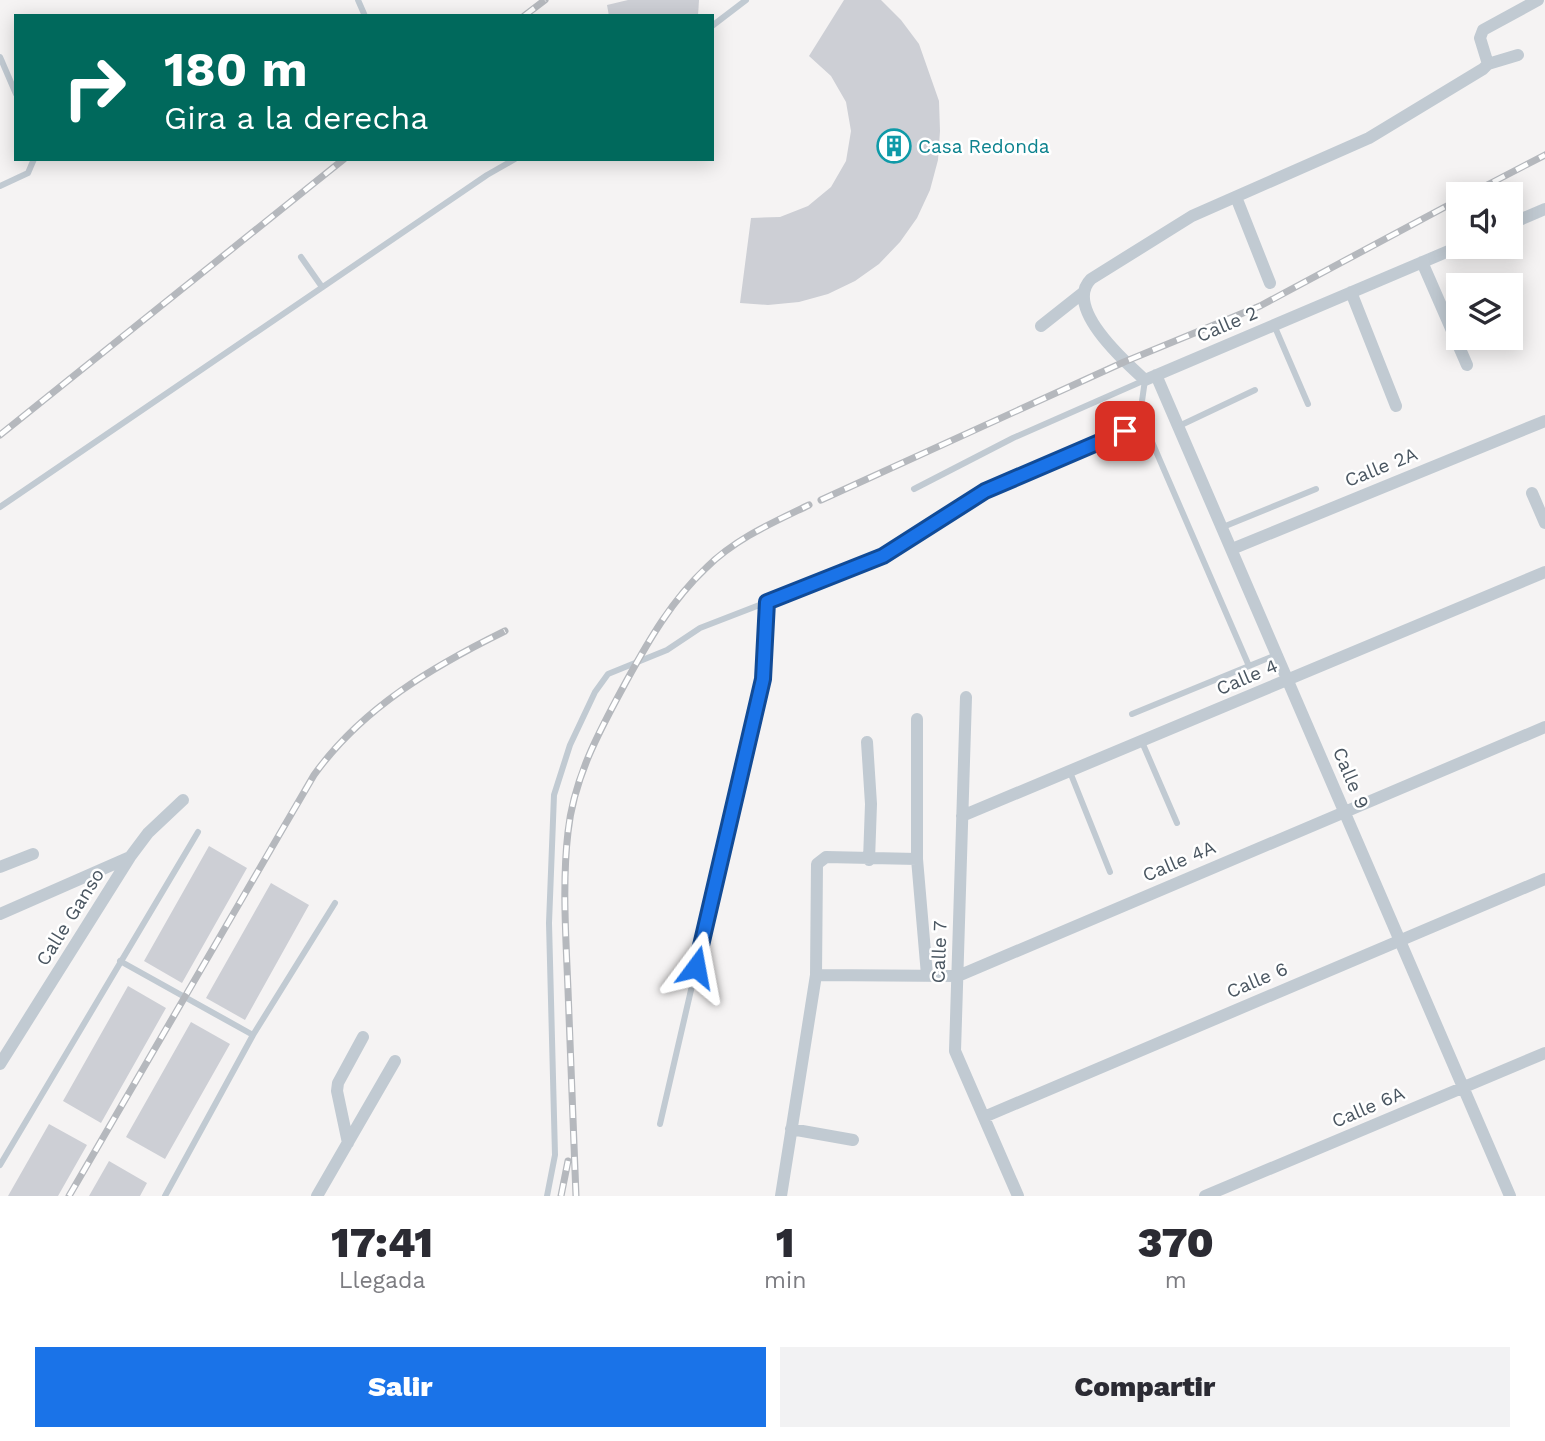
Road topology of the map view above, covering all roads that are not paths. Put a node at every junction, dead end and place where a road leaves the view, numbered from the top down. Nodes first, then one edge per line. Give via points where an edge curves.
1 (746, 0) edge
2 (1538, 0) edge
3 (714, 24) edge
4 (1518, 55) dead end
5 (0, 57) edge
6 (1488, 64) junction
7 (14, 89) edge
8 (33, 161) edge
9 (512, 161) edge
10 (0, 186) edge
11 (1236, 197) junction
12 (1545, 209) edge
13 (1523, 218) edge
14 (1446, 252) edge
15 (301, 257) dead end
16 (1422, 262) junction
17 (1270, 284) dead end
18 (322, 287) junction
19 (1084, 292) junction
20 (1351, 292) junction
21 (1274, 325) junction
22 (1041, 327) dead end
23 (1467, 365) dead end
24 (1151, 377) junction
25 (1255, 390) dead end
26 (1308, 404) dead end
27 (1396, 406) dead end
28 (1545, 421) edge
29 (1179, 426) junction
30 (1138, 429) junction
31 (914, 489) dead end
32 (1316, 489) dead end
33 (1532, 493) dead end
34 (0, 506) edge
35 (1545, 523) edge
36 (1223, 527) junction
37 (1232, 549) junction
38 (1545, 572) edge
39 (767, 602) junction
40 (1277, 654) junction
41 (1249, 666) junction
42 (1289, 681) junction
43 (966, 697) dead end
44 (1132, 714) dead end
45 (917, 719) dead end
46 (1545, 727) edge
47 (867, 742) dead end
48 (1142, 742) junction
49 (1070, 772) junction
50 (183, 800) dead end
51 (1345, 812) junction
52 (962, 816) junction
53 (1177, 823) dead end
54 (198, 832) dead end
55 (33, 854) dead end
56 (130, 857) junction
57 (916, 859) junction
58 (869, 860) junction
59 (0, 867) edge
60 (1110, 872) dead end
61 (1545, 879) edge
62 (335, 903) dead end
63 (0, 914) edge
64 (1400, 940) junction
65 (120, 961) junction
66 (816, 975) junction
67 (927, 975) junction
68 (958, 976) junction
69 (253, 1035) junction
70 (363, 1037) dead end
71 (1545, 1053) edge
72 (395, 1061) dead end
73 (0, 1064) edge
74 (1463, 1087) junction
75 (984, 1117) junction
76 (660, 1124) dead end
77 (791, 1129) junction
78 (853, 1140) dead end
79 (348, 1143) junction
80 (0, 1165) edge
81 (165, 1196) edge
82 (317, 1196) edge
83 (547, 1196) edge
84 (781, 1196) edge
85 (1018, 1196) edge
86 (1205, 1196) edge
87 (1510, 1196) edge

1 - 3 lane
2 - 6 street via 1483,30 1480,38
4 - 6 street
5 - 7 lane
6 - 11 street via 1369,138
8 - 10 lane via 28,173
9 - 18 lane
11 - 17 street
11 - 19 street via 1192,216 1091,279
12 - 13 street
14 - 16 street, Calle 2
15 - 18 lane
16 - 20 street, Calle 2
16 - 23 street
18 - 34 lane
19 - 22 street
19 - 24 street via 1093,322 1113,351
20 - 21 street, Calle 2
20 - 27 street
21 - 24 street, Calle 2
21 - 26 lane
24 - 29 street, Calle 9
24 - 30 lane
24 - 31 lane, Calle 2 via 1013,438
25 - 29 lane
28 - 37 street, Calle 2A
29 - 36 street, Calle 9
30 - 39 lane via 985,491 883,556
30 - 41 lane via 1152,442
32 - 36 lane
33 - 35 street
36 - 37 street, Calle 9
37 - 40 street, Calle 9
38 - 42 street, Calle 4
39 - 76 lane via 763,679
39 - 83 lane via 700,628 667,650 608,674 570,745 554,795 551,830 555,1155
40 - 41 lane
40 - 42 street, Calle 9
41 - 44 lane
42 - 48 street, Calle 4
42 - 51 street, Calle 9
43 - 52 street, Calle 7
45 - 57 street
46 - 51 street, Calle 4A
47 - 58 street via 872,804
48 - 49 street, Calle 4
48 - 53 lane
49 - 52 street, Calle 4
49 - 60 lane
50 - 56 street, Calle Ganso
51 - 64 street, Calle 9
51 - 68 street, Calle 4A
52 - 68 street, Calle 7
54 - 65 lane
55 - 59 street
56 - 63 street
56 - 73 street, Calle Ganso
57 - 58 street
57 - 67 street
58 - 66 street via 826,857 817,864
61 - 64 street, Calle 6
62 - 69 lane
64 - 74 street, Calle 9
64 - 75 street, Calle 6
65 - 69 lane
65 - 80 lane
66 - 67 street, Calle 4A
66 - 77 street
67 - 68 street, Calle 4A
68 - 75 street, Calle 7 via 956,1051
69 - 81 lane
70 - 79 street via 338,1083
71 - 74 street, Calle 6A
72 - 79 street
74 - 86 street, Calle 6A
74 - 87 street, Calle 9
75 - 85 street, Calle 7
77 - 78 street
77 - 84 street
79 - 82 street

